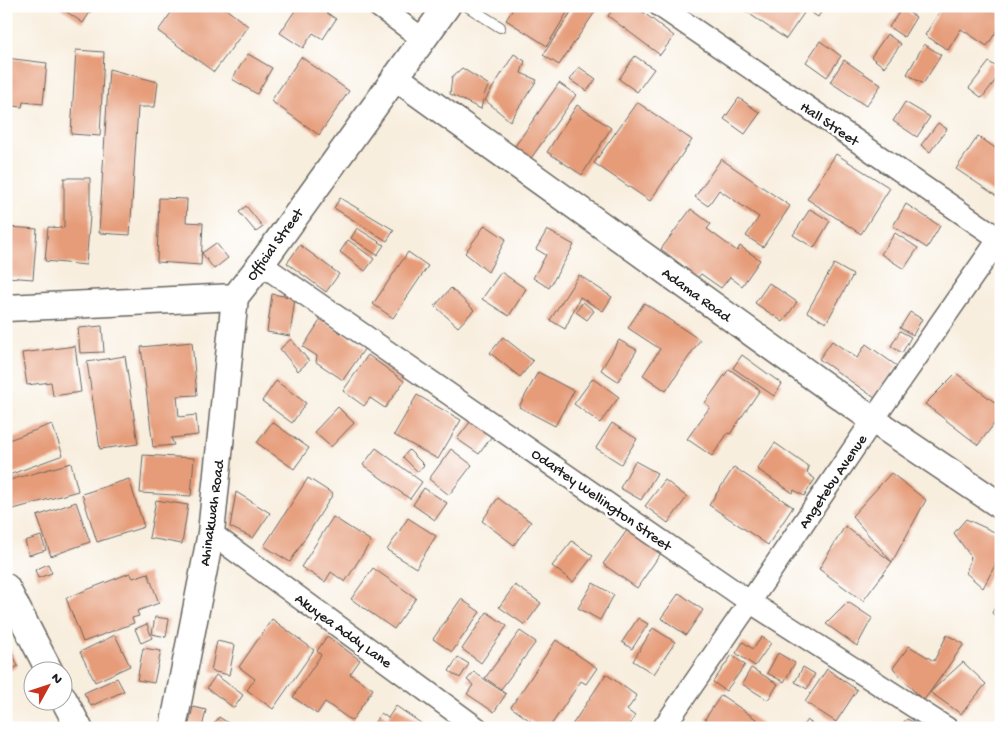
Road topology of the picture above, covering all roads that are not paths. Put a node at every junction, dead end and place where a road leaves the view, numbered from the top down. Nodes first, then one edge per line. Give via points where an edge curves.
1 (378, 6) edge
2 (448, 6) edge
3 (466, 6) edge
4 (660, 6) edge
5 (500, 27) dead end
6 (423, 39) junction
7 (395, 77) junction
8 (1000, 238) edge
9 (261, 264) junction
10 (235, 297) junction
11 (6, 308) edge
12 (873, 420) junction
13 (1001, 506) edge
14 (211, 533) junction
15 (6, 587) edge
16 (750, 602) junction
17 (45, 662) edge
18 (70, 712) edge
19 (79, 728) edge
20 (173, 728) edge
21 (477, 728) edge
22 (663, 728) edge
23 (947, 728) edge

1 - 6 street
2 - 6 street, Official Street
3 - 5 lane
4 - 8 street, Hall Street
6 - 7 street, Official Street
7 - 9 street, Official Street
7 - 12 street, Adama Road
8 - 12 street, Angetebu Avenue
9 - 10 street, Official Street
9 - 16 street, Odartey Wellington Street
10 - 11 street
10 - 14 street, Ahinakwah Road
12 - 13 street, Adama Road
12 - 16 street, Angetebu Avenue
14 - 20 street, Ahinakwah Road
14 - 21 street, Akuyea Addy Lane
15 - 17 street
16 - 22 street, Angetebu Avenue
16 - 23 street, Odartey Wellington Street
18 - 19 street

